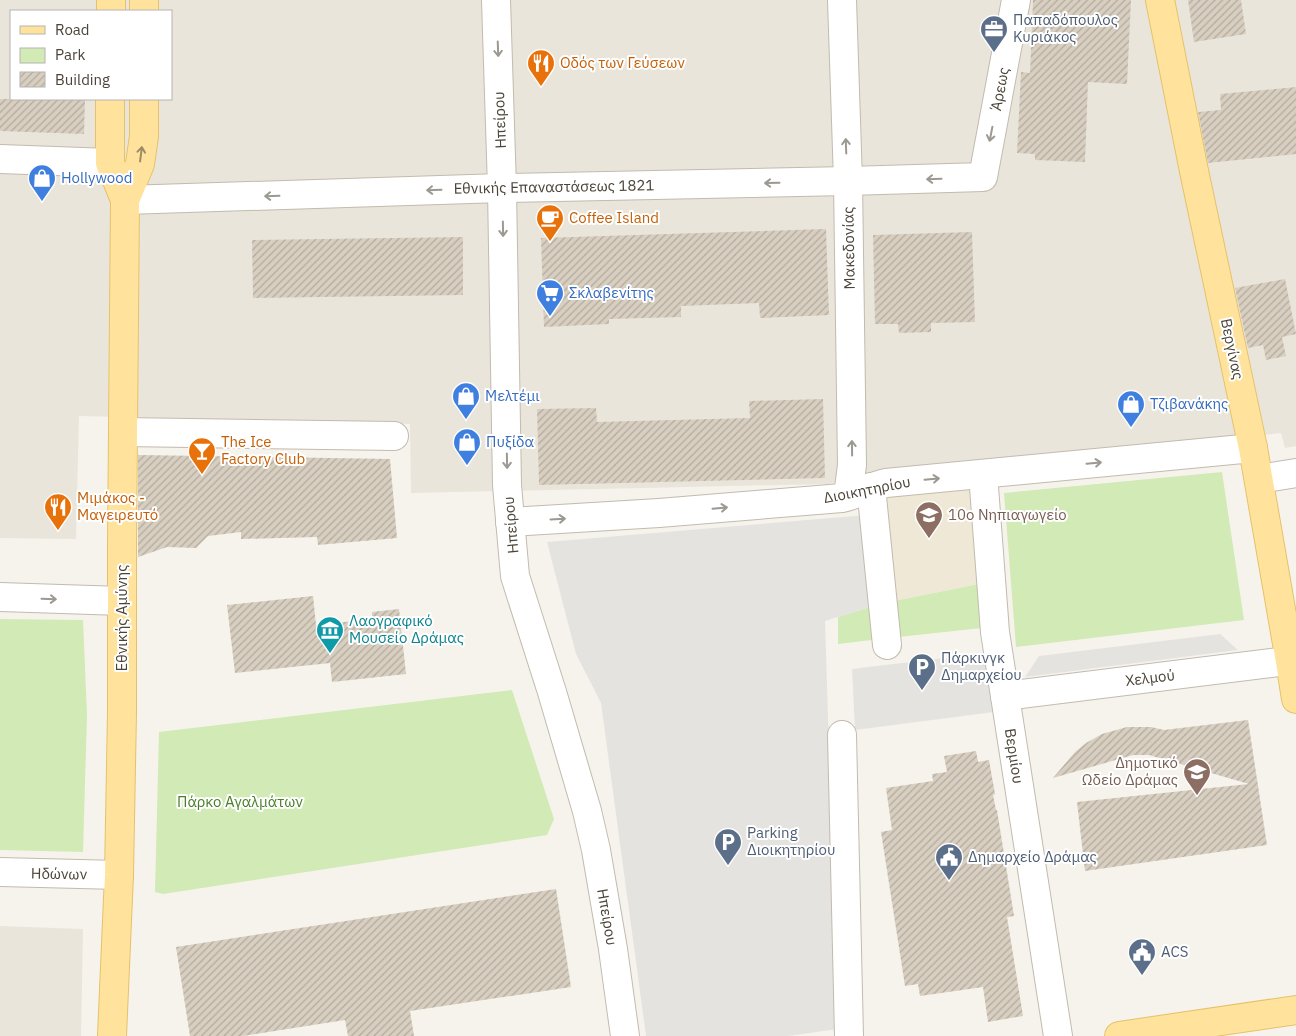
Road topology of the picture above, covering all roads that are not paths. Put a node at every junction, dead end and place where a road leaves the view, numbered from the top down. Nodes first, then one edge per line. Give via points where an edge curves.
1 (496, 0) edge
2 (842, 0) edge
3 (1016, 0) edge
4 (1160, 0) edge
5 (110, 100) edge
6 (144, 100) edge
7 (0, 159) edge
8 (110, 163) junction
9 (983, 177) joint
10 (848, 181) junction
11 (502, 188) junction
12 (125, 200) junction
13 (123, 432) junction
14 (394, 436) dead end
15 (1253, 448) junction
16 (1296, 473) edge
17 (983, 474) junction
18 (1258, 479) junction
19 (860, 492) junction
20 (510, 522) junction
21 (0, 598) edge
22 (122, 601) junction
23 (887, 645) dead end
24 (1293, 660) edge
25 (1004, 696) junction
26 (1296, 699) edge
27 (842, 735) dead end
28 (0, 872) edge
29 (118, 875) junction
30 (1296, 1010) edge
31 (112, 1036) edge
32 (625, 1036) edge
33 (849, 1036) edge
34 (1058, 1036) edge
35 (1119, 1036) edge

1 -> 11 street, Ηπείρου
10 -> 2 street, Μακεδονίας
3 -> 9 street, Άρεως
4 - 15 main road, Βεργίνας
5 - 8 main road, Εθνικής Αμύνης
12 -> 6 main road, Εθνικής Αμύνης via 140,164
7 - 8 street
8 - 12 main road, Εθνικής Αμύνης
9 -> 10 street, Εθνικής Επαναστάσεως 1821
10 -> 11 street, Εθνικής Επαναστάσεως 1821
19 -> 10 street, Μακεδονίας via 852,465
11 -> 12 street, Εθνικής Επαναστάσεως 1821
11 -> 20 street, Ηπείρου
12 - 13 main road, Εθνικής Αμύνης
13 - 14 street
13 - 22 main road, Εθνικής Αμύνης
17 -> 15 street, Διοικητηρίου
15 - 18 main road, Βεργίνας
16 - 18 street
19 -> 17 street, Διοικητηρίου via 886,483
17 - 25 street, Βερμίου via 995,632
18 - 24 main road, Βεργίνας
20 -> 19 street, Διοικητηρίου via 651,513
19 - 23 street, Μακεδονίας
20 - 32 street, Ηπείρου via 516,582 582,792 596,850
21 -> 22 street
22 - 29 main road, Εθνικής Αμύνης
24 - 25 street, Χελμού
24 - 26 main road, Βεργίνας
25 - 34 street, Βερμίου
27 - 33 street
28 - 29 street, Ηδώνων
29 - 31 main road, Εθνικής Αμύνης
30 - 35 main road

